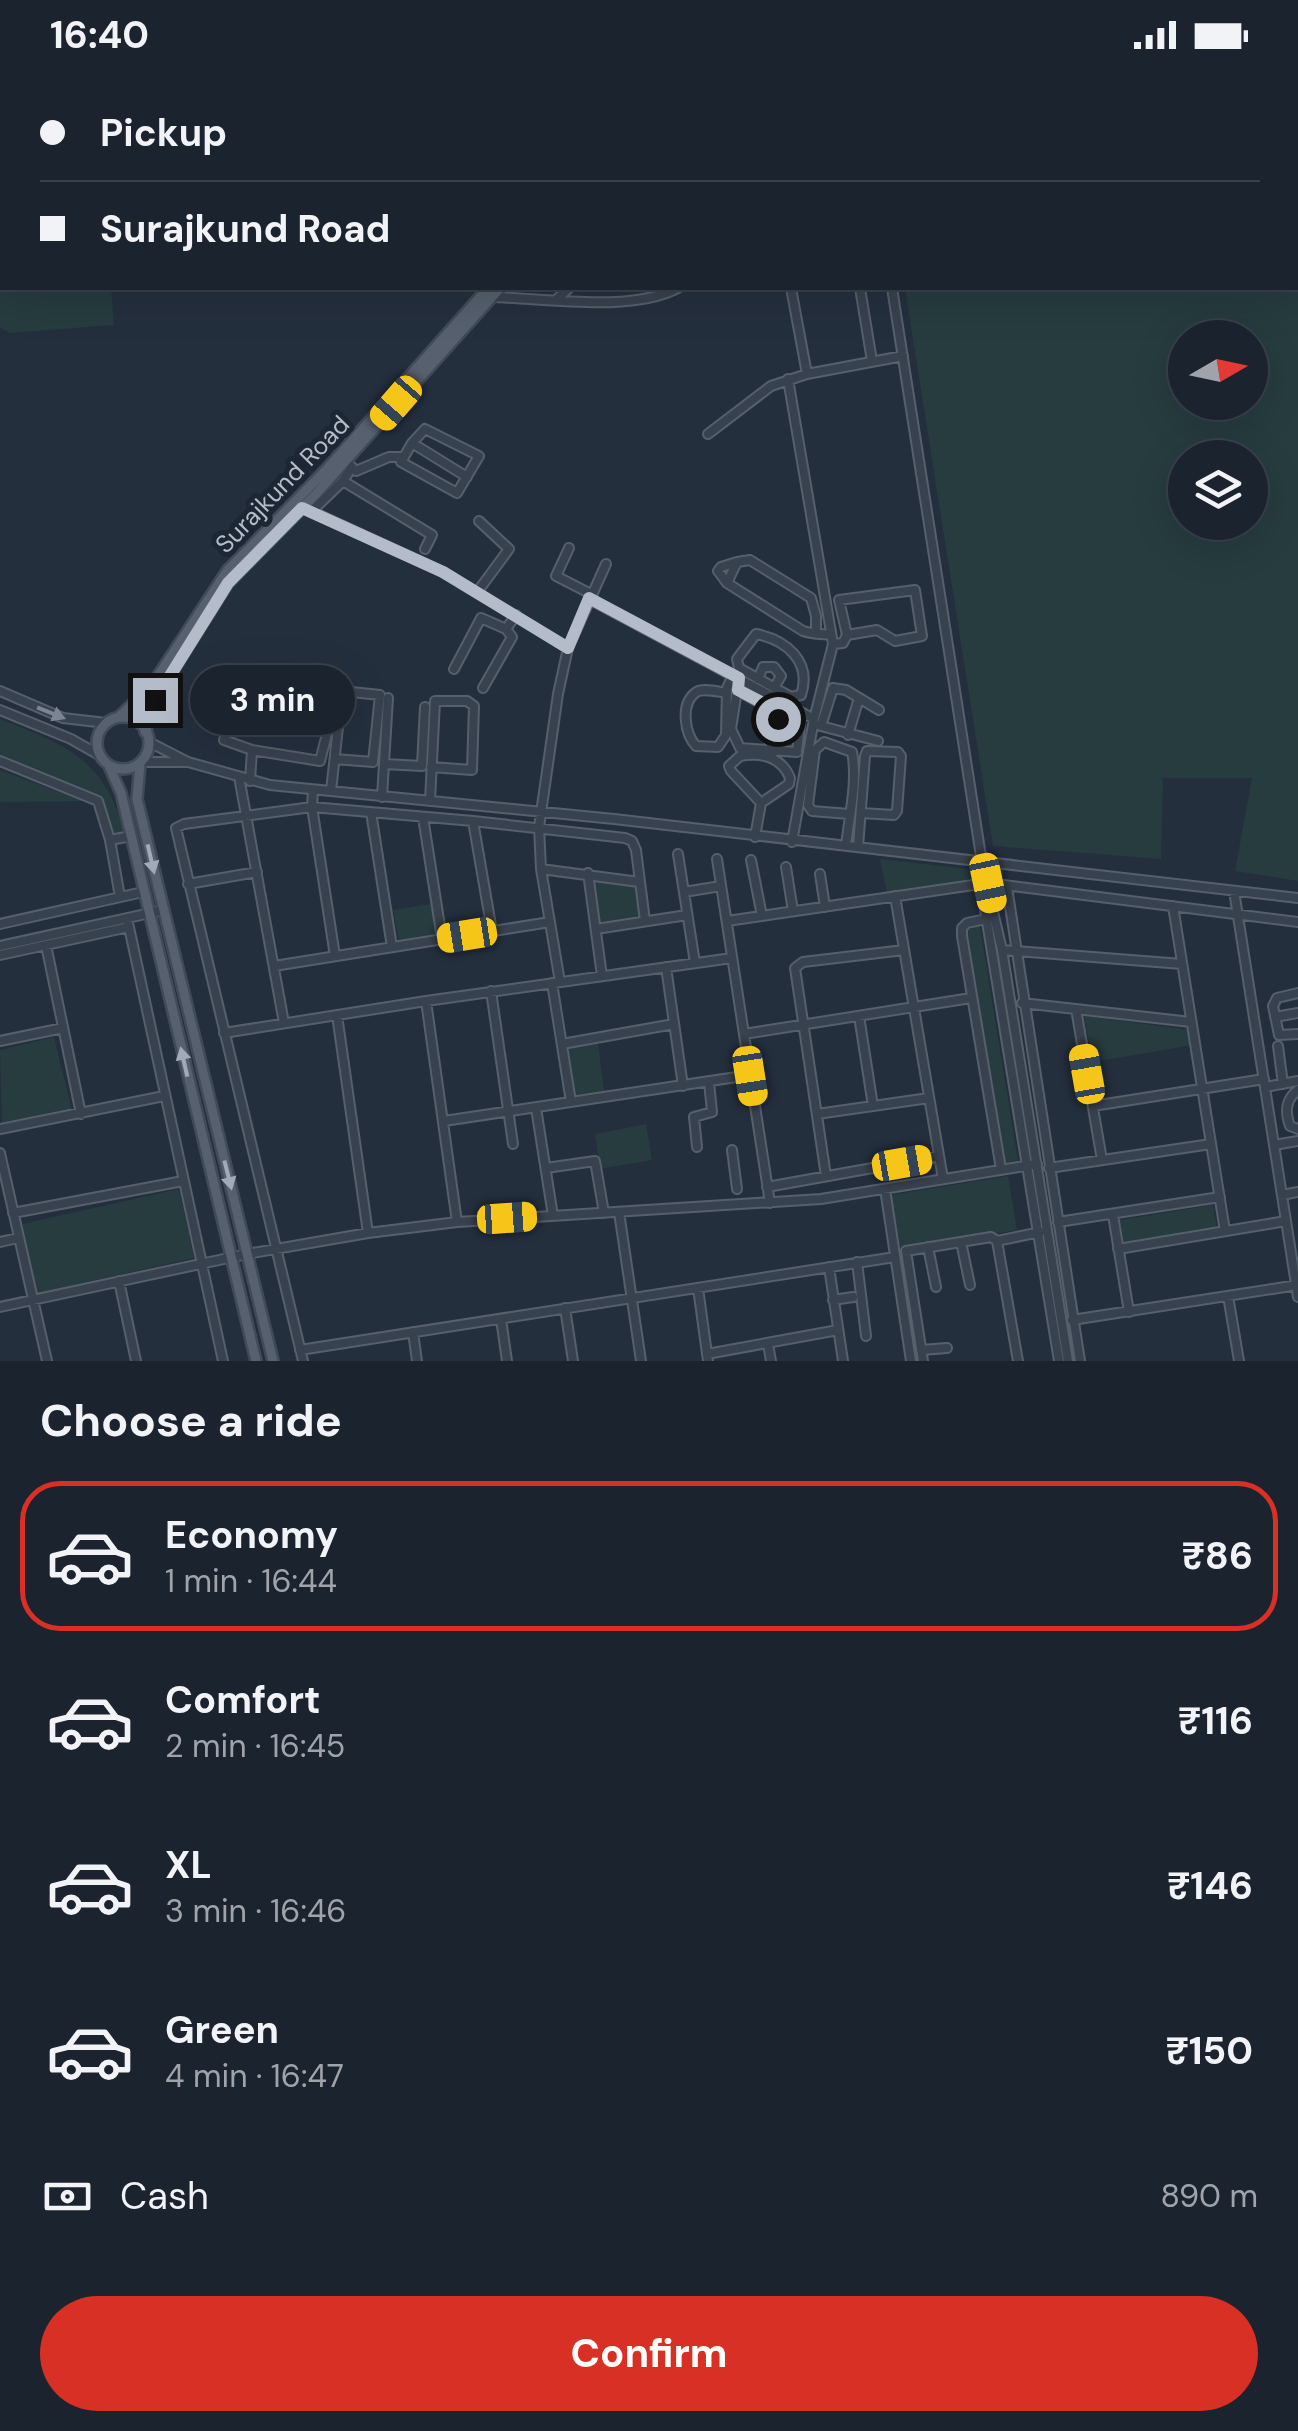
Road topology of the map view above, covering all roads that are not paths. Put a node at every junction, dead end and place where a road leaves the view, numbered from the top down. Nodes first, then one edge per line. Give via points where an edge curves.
1 (567, 290) edge
2 (673, 290) edge
3 (791, 290) edge
4 (860, 290) edge
5 (892, 290) edge
6 (489, 292) edge
7 (556, 300) junction
8 (904, 356) junction
9 (872, 361) junction
10 (808, 374) junction
11 (788, 379) junction
12 (708, 434) dead end
13 (412, 443) junction
14 (404, 457) junction
15 (348, 464) junction
16 (467, 477) junction
17 (342, 481) junction
18 (306, 510) junction
19 (479, 521) dead end
20 (569, 548) dead end
21 (425, 549) dead end
22 (606, 564) dead end
23 (478, 591) junction
24 (590, 596) junction
25 (516, 615) junction
26 (506, 630) junction
27 (816, 634) junction
28 (846, 635) junction
29 (832, 639) junction
30 (568, 648) junction
31 (454, 670) dead end
32 (736, 677) junction
33 (758, 679) junction
34 (483, 688) dead end
35 (768, 688) junction
36 (738, 690) junction
37 (0, 691) edge
38 (727, 693) junction
39 (388, 698) dead end
40 (860, 698) junction
41 (425, 707) dead end
42 (0, 710) edge
43 (878, 710) dead end
44 (780, 712) junction
45 (119, 717) junction
46 (106, 723) junction
47 (816, 723) junction
48 (848, 735) junction
49 (147, 736) junction
50 (878, 741) dead end
51 (252, 750) junction
52 (774, 752) junction
53 (99, 755) junction
54 (335, 759) junction
55 (0, 762) edge
56 (188, 762) junction
57 (142, 763) junction
58 (384, 764) junction
59 (109, 766) junction
60 (432, 767) junction
61 (239, 777) junction
62 (250, 780) junction
63 (313, 790) junction
64 (331, 792) junction
65 (382, 797) junction
66 (430, 801) junction
67 (760, 803) junction
68 (312, 808) junction
69 (371, 812) junction
70 (542, 812) junction
71 (861, 813) junction
72 (849, 814) junction
73 (246, 816) junction
74 (423, 816) junction
75 (474, 821) junction
76 (540, 828) junction
77 (131, 836) junction
78 (755, 838) junction
79 (110, 840) junction
80 (792, 842) junction
81 (846, 846) junction
82 (858, 848) junction
83 (678, 854) dead end
84 (718, 859) dead end
85 (752, 860) dead end
86 (982, 866) junction
87 (786, 867) dead end
88 (542, 869) junction
89 (256, 872) junction
90 (588, 874) junction
91 (820, 874) dead end
92 (639, 882) junction
93 (984, 883) junction
94 (188, 884) junction
95 (722, 886) junction
96 (1007, 886) junction
97 (1234, 891) junction
98 (143, 892) junction
99 (684, 892) junction
100 (895, 896) junction
101 (120, 897) junction
102 (1298, 898) edge
103 (1173, 906) junction
104 (825, 907) junction
105 (164, 910) junction
106 (793, 912) junction
107 (148, 914) junction
108 (687, 914) junction
109 (1238, 914) junction
110 (762, 916) junction
111 (986, 919) junction
112 (645, 921) junction
113 (727, 921) junction
114 (550, 922) junction
115 (1298, 922) edge
116 (128, 923) junction
117 (0, 924) edge
118 (596, 929) junction
119 (492, 932) junction
120 (442, 939) junction
121 (46, 945) junction
122 (0, 946) edge
123 (392, 947) junction
124 (904, 950) junction
125 (1002, 950) junction
126 (1015, 950) junction
127 (0, 955) edge
128 (335, 956) junction
129 (732, 958) junction
130 (695, 963) junction
131 (1182, 964) junction
132 (274, 966) junction
133 (666, 967) junction
134 (602, 976) junction
135 (556, 982) junction
136 (491, 992) junction
137 (1298, 993) edge
138 (972, 998) junction
139 (426, 1000) junction
140 (1010, 1001) junction
141 (1274, 1001) junction
142 (1023, 1002) junction
143 (1252, 1004) junction
144 (914, 1007) junction
145 (1076, 1008) junction
146 (1298, 1013) edge
147 (337, 1015) junction
148 (860, 1016) junction
149 (1275, 1016) junction
150 (1192, 1022) junction
151 (284, 1024) junction
152 (674, 1024) junction
153 (804, 1024) junction
154 (63, 1028) junction
155 (224, 1033) junction
156 (744, 1034) junction
157 (1298, 1034) edge
158 (0, 1040) edge
159 (562, 1044) junction
160 (1278, 1046) dead end
161 (1033, 1064) junction
162 (1020, 1065) junction
163 (750, 1076) junction
164 (709, 1082) junction
165 (1298, 1082) edge
166 (1264, 1083) junction
167 (1283, 1084) junction
168 (683, 1086) junction
169 (1202, 1089) junction
170 (1298, 1090) edge
171 (164, 1096) junction
172 (929, 1098) junction
173 (571, 1102) junction
174 (872, 1106) junction
175 (1093, 1106) junction
176 (536, 1108) junction
177 (509, 1112) junction
178 (81, 1114) junction
179 (817, 1114) junction
180 (444, 1121) junction
181 (1042, 1121) junction
182 (1030, 1124) junction
183 (0, 1129) edge
184 (1298, 1129) edge
185 (1298, 1141) edge
186 (514, 1144) dead end
187 (1211, 1144) junction
188 (1274, 1145) junction
189 (697, 1147) dead end
190 (732, 1150) dead end
191 (0, 1152) edge
192 (939, 1156) junction
193 (1102, 1160) junction
194 (1032, 1165) junction
195 (546, 1168) junction
196 (1050, 1168) junction
197 (1001, 1169) junction
198 (2, 1173) edge
199 (826, 1176) junction
200 (943, 1179) junction
201 (183, 1182) junction
202 (767, 1187) junction
203 (737, 1189) dead end
204 (884, 1189) junction
205 (1298, 1192) edge
206 (1282, 1194) junction
207 (1220, 1197) junction
208 (770, 1203) junction
209 (604, 1212) junction
210 (619, 1212) junction
211 (12, 1213) junction
212 (1112, 1215) junction
213 (554, 1216) junction
214 (1286, 1221) junction
215 (457, 1222) junction
216 (1058, 1222) junction
217 (1040, 1232) junction
218 (1225, 1232) junction
219 (368, 1233) junction
220 (18, 1238) junction
221 (997, 1241) junction
222 (0, 1242) edge
223 (962, 1242) junction
224 (928, 1246) junction
225 (276, 1249) junction
226 (1118, 1249) junction
227 (246, 1254) junction
228 (895, 1257) junction
229 (231, 1258) junction
230 (857, 1262) junction
231 (201, 1265) junction
232 (829, 1267) junction
233 (119, 1282) junction
234 (970, 1285) dead end
235 (1297, 1285) edge
236 (698, 1288) junction
237 (936, 1288) dead end
238 (1228, 1296) junction
239 (853, 1297) dead end
240 (1298, 1297) edge
241 (32, 1298) junction
242 (631, 1298) junction
243 (834, 1300) junction
244 (0, 1307) edge
245 (566, 1308) junction
246 (1129, 1312) junction
247 (501, 1319) junction
248 (1074, 1320) junction
249 (1058, 1322) junction
250 (838, 1330) junction
251 (413, 1332) junction
252 (866, 1336) dead end
253 (768, 1344) junction
254 (947, 1348) dead end
255 (300, 1350) junction
256 (921, 1350) junction
257 (707, 1357) edge
258 (47, 1361) edge
259 (136, 1361) edge
260 (223, 1361) edge
261 (256, 1361) edge
262 (273, 1361) edge
263 (303, 1361) edge
264 (417, 1361) edge
265 (507, 1361) edge
266 (573, 1361) edge
267 (642, 1361) edge
268 (771, 1361) edge
269 (843, 1361) edge
270 (911, 1361) edge
271 (922, 1361) edge
272 (1018, 1361) edge
273 (1059, 1361) edge
274 (1068, 1361) edge
275 (1080, 1361) edge
276 (1239, 1361) edge

1 - 7 street
2 - 7 street via 626,300
3 - 10 street
4 - 9 street
5 - 8 street
6 - 7 street
6 - 15 main road, Surajkund Road
6 - 45 main road, Surajkund Road via 226,571 152,685
8 - 9 street
8 - 86 street
9 - 10 street
10 - 11 street
11 - 12 street via 749,399
11 - 29 street
13 - 14 street
13 - 16 street
13 - 16 street via 425,428 479,456
14 - 15 street via 389,456 356,471
14 - 16 street via 401,462 457,493
15 - 17 street
15 - 18 main road, Surajkund Road
17 - 18 street
17 - 21 street via 432,535
18 - 23 street
18 - 49 main road, Surajkund Road via 228,583 159,692
19 - 23 street via 508,549
20 - 24 street via 556,576
22 - 24 street
23 - 25 street
24 - 30 street
24 - 32 street
25 - 26 street
25 - 30 street
26 - 31 street via 481,618
26 - 34 street via 512,637
27 - 27 street via 727,582 737,562 750,560 811,598
27 - 29 street
28 - 28 street via 839,600 915,590 922,636 895,640 876,630
28 - 29 street via 843,644
29 - 47 street
30 - 70 street
32 - 35 street
32 - 36 street
32 - 38 street
33 - 35 street
33 - 35 street via 763,667 774,667 780,676
33 - 35 street via 737,660 756,634 797,657 805,670 797,697
35 - 47 street
36 - 44 street
36 - 52 street via 736,743
37 -> 46 street via 63,718
38 - 38 street via 724,742 696,746 687,732 692,697 700,690
39 - 58 street
40 - 43 street
40 - 47 street via 833,688
40 - 48 street
41 - 58 street via 422,766
42 - 53 street
44 - 52 street via 766,730
44 - 52 street via 800,724 799,746 790,754
45 - 46 main road
45 - 49 main road
46 - 53 main road via 98,732
47 - 48 street
47 - 80 street
48 - 50 street
49 - 56 street
49 - 57 main road
51 - 51 street via 224,740 240,697 329,689 320,761
51 - 62 street
53 - 59 main road
54 - 54 street via 373,762 380,695 342,691
54 - 64 street
55 - 79 street via 98,802
56 - 57 street
56 - 61 street
57 - 59 main road
57 -> 105 main road via 137,799
58 - 65 street
59 - 77 main road
60 - 60 street via 434,700 468,702 474,706 472,770
60 - 66 street
61 - 62 street
61 - 73 street
62 - 63 street
63 - 64 street
63 - 68 street
64 - 65 street
65 - 66 street
66 - 70 street
67 - 67 street via 789,784 789,772 774,758 740,756 731,771
67 - 78 street
68 - 69 street
68 - 73 street
68 - 128 street
69 - 74 street
69 - 123 street
70 - 76 street
70 - 78 street
71 - 71 street via 897,812 898,752 867,751
71 - 82 street
72 - 72 street via 852,752 824,742 815,750 808,805 812,811
72 - 81 street
73 - 89 street
73 - 94 street via 176,828
74 - 75 street
74 - 120 street
75 - 76 street
75 - 119 street
76 - 88 street
76 - 92 street via 632,841
77 - 79 street
77 - 98 main road
78 - 80 street
79 - 101 street
80 - 81 street
81 - 82 street
82 - 86 street
83 - 99 street
84 - 95 street
85 - 110 street
86 - 93 street
86 - 97 street
87 - 106 street
88 - 90 street
88 - 114 street
89 - 94 street
89 - 132 street
90 - 92 street
90 - 118 street
91 - 104 street
92 - 112 street
93 - 96 street
93 - 100 street
93 - 111 street
93 - 125 street
94 - 155 street
95 - 99 street
95 - 113 street
96 - 103 street
96 - 126 street
97 - 102 street
97 - 109 street
98 - 101 street
98 - 107 main road
99 - 108 street
100 - 104 street
100 - 124 street
101 - 117 street
103 - 109 street
103 - 131 street
104 - 106 street
105 - 107 street
105 -> 227 main road
106 - 110 street
107 - 116 street
229 -> 107 main road
108 - 112 street
108 - 130 street
109 - 115 street
109 - 143 street
110 - 113 street
111 - 138 street via 962,928
111 - 194 street
112 - 118 street
113 - 129 street
114 - 119 street
114 - 135 street
116 - 121 street
116 - 122 street
116 - 171 street
118 - 134 street
119 - 120 street
120 - 123 street
121 - 127 street
121 - 154 street
123 - 128 street
124 - 144 street
124 - 153 street via 797,965
125 - 126 street
125 - 140 street
126 - 131 street
126 - 142 street
128 - 132 street
129 - 130 street
129 - 156 street
130 - 133 street
131 - 150 street
132 - 151 street
133 - 134 street
133 - 152 street
134 - 135 street
135 - 136 street
135 - 159 street
136 - 139 street
136 - 177 street
137 - 141 street
138 - 144 street
138 - 197 street
139 - 147 street
139 - 180 street
140 - 142 street
140 - 162 street
141 - 143 street
141 - 149 street
142 - 145 street
142 - 161 street
143 - 166 street
144 - 148 street
144 - 172 street
145 - 150 street
145 - 175 street
146 - 149 street
147 - 151 street
147 - 219 street
148 - 153 street
148 - 174 street
149 - 157 street via 1279,1035
150 - 169 street
151 - 155 street
152 - 159 street
152 - 168 street
153 - 156 street
153 - 179 street
154 - 158 street
154 - 178 street
155 - 225 street
156 - 163 street
159 - 173 street
160 - 167 street
161 - 162 street
161 - 181 street
162 - 182 street
163 - 164 street
163 - 202 street
164 - 168 street
164 - 189 street via 712,1112 694,1118
165 - 167 street
166 - 167 street
166 - 169 street
166 - 188 street
168 - 173 street
169 - 175 street
169 - 187 street
170 - 184 street via 1286,1113
171 - 178 street
171 - 201 street
172 - 174 street
172 - 192 street
173 - 176 street
174 - 179 street
175 - 193 street
176 - 177 street
176 - 195 street
177 - 180 street
177 - 186 street
178 - 183 street
179 - 199 street
180 - 215 street
181 - 182 street
181 - 196 street
182 - 194 street
185 - 188 street
187 - 193 street
187 - 207 street
188 - 206 street
190 - 203 street
191 - 198 street
192 - 199 street
192 - 200 street
193 - 196 street
194 - 197 street
194 - 217 street
194 - 249 street
195 - 209 street via 595,1161
195 - 213 street
196 - 216 street
197 - 200 street
198 - 211 street
199 - 202 street
200 - 204 street
201 - 211 street
201 - 231 street
202 - 208 street
204 - 208 street
204 - 228 street
205 - 206 street
206 - 214 street
207 - 212 street
207 - 218 street
208 - 210 street
209 - 210 street
209 - 213 street
210 - 242 street
211 - 220 street
212 - 216 street
212 - 226 street
213 - 215 street
214 - 218 street
214 - 235 street
215 - 219 street
216 - 248 street
217 - 221 street
217 - 249 street
218 - 226 street
219 - 225 street
220 - 222 street
220 - 241 street
221 - 223 street via 991,1236
221 - 272 street
223 - 224 street
223 - 234 street
224 - 237 street
224 - 256 street via 905,1253
225 - 227 street
225 - 255 street
226 - 246 street
227 - 229 street
227 - 262 main road
228 - 230 street
228 - 270 street
229 - 231 street
229 - 261 main road
230 - 232 street
230 - 252 street
231 - 233 street
231 - 260 street
232 - 236 street
232 - 243 street
233 - 241 street
233 - 259 street
235 - 238 street
235 - 240 street
236 - 242 street
236 - 257 street
238 - 246 street
238 - 276 street
239 - 243 street
241 - 244 street
241 - 258 street
242 - 245 street
242 - 267 street
243 - 250 street
245 - 247 street
245 - 266 street
246 - 248 street
247 - 251 street
247 - 265 street
248 - 249 street
248 - 275 street
249 - 273 street
249 - 274 street
250 - 253 street
250 - 269 street
251 - 255 street
251 - 264 street
253 - 257 street
253 - 268 street
254 - 256 street
255 - 263 street
256 - 271 street

